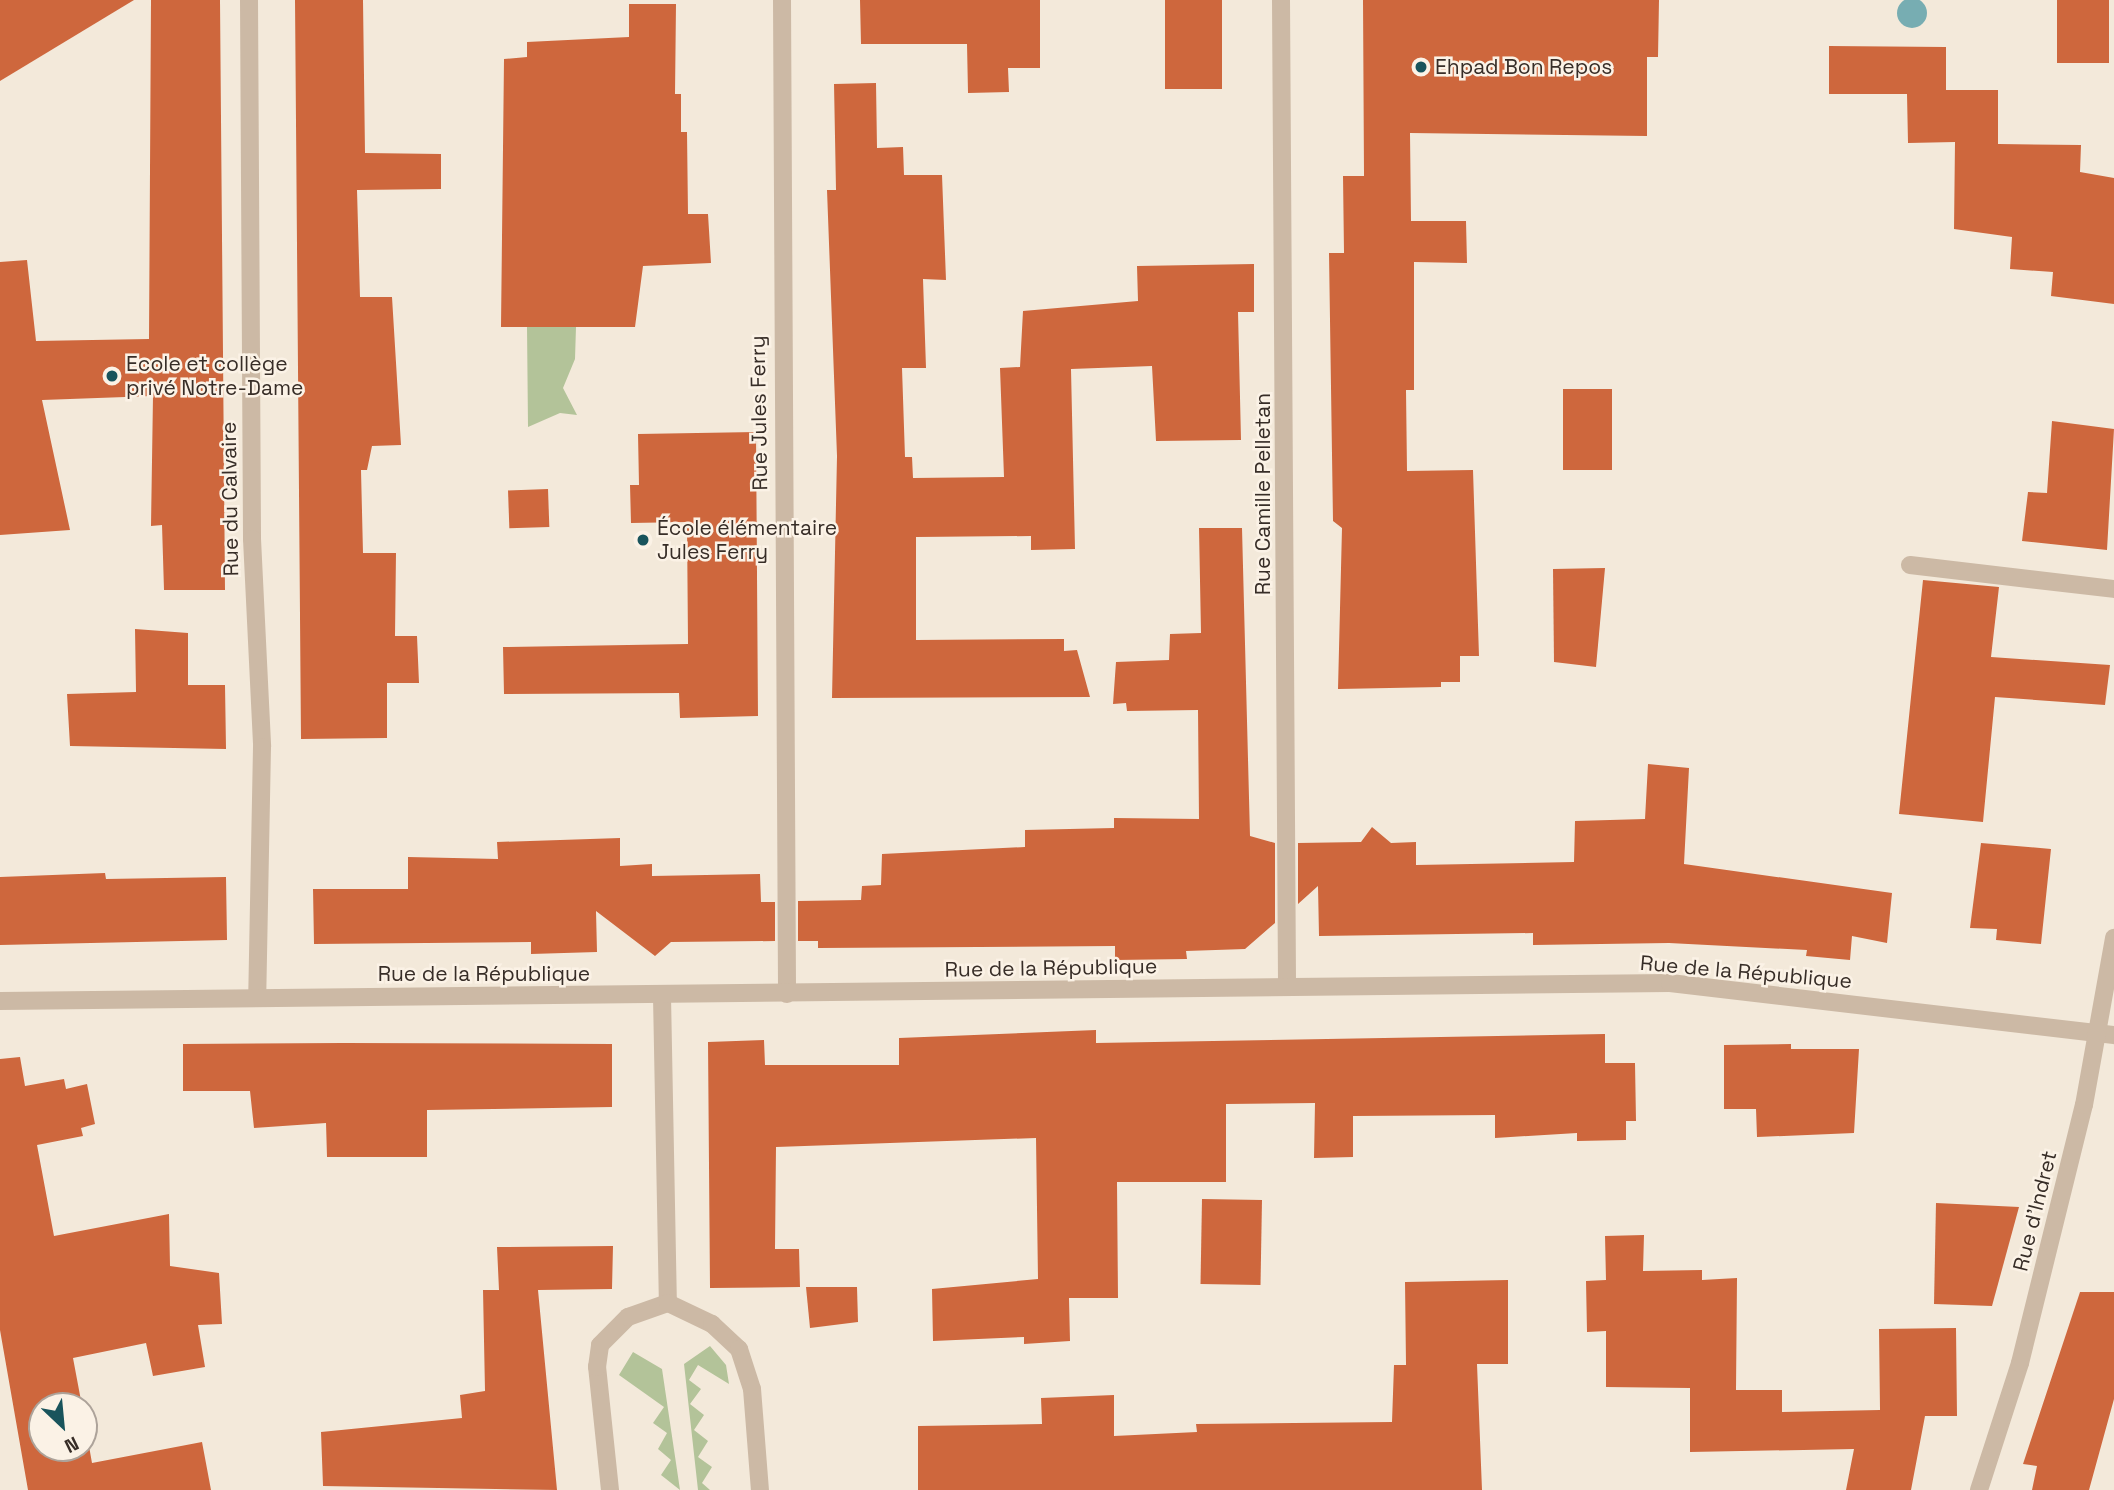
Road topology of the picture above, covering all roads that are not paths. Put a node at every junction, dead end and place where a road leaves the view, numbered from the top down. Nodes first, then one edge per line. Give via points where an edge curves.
1 (249, 0) edge
2 (782, 0) edge
3 (1281, 0) edge
4 (1910, 565) dead end
5 (2114, 589) edge
6 (2114, 938) edge
7 (1287, 987) junction
8 (787, 994) junction
9 (662, 996) junction
10 (257, 998) junction
11 (0, 1001) edge
12 (2107, 1034) edge
13 (668, 1303) junction
14 (610, 1490) edge
15 (760, 1490) edge
16 (1979, 1490) edge

1 - 10 street, Rue du Calvaire via 252,540 262,747
2 - 8 street, Rue Jules Ferry
3 - 7 street, Rue Camille Pelletan
4 - 5 street
6 - 12 street, Rue d'Indret
7 - 8 street, Rue de la République
7 - 12 street, Rue de la République via 1670,983
8 - 9 street, Rue de la République
9 - 10 street, Rue de la République
9 - 13 street
10 - 11 street, Rue de la République
12 - 16 street, Rue d'Indret via 2020,1363
13 - 14 street via 628,1317 600,1345 597,1367
13 - 15 street via 712,1324 739,1349 752,1390

